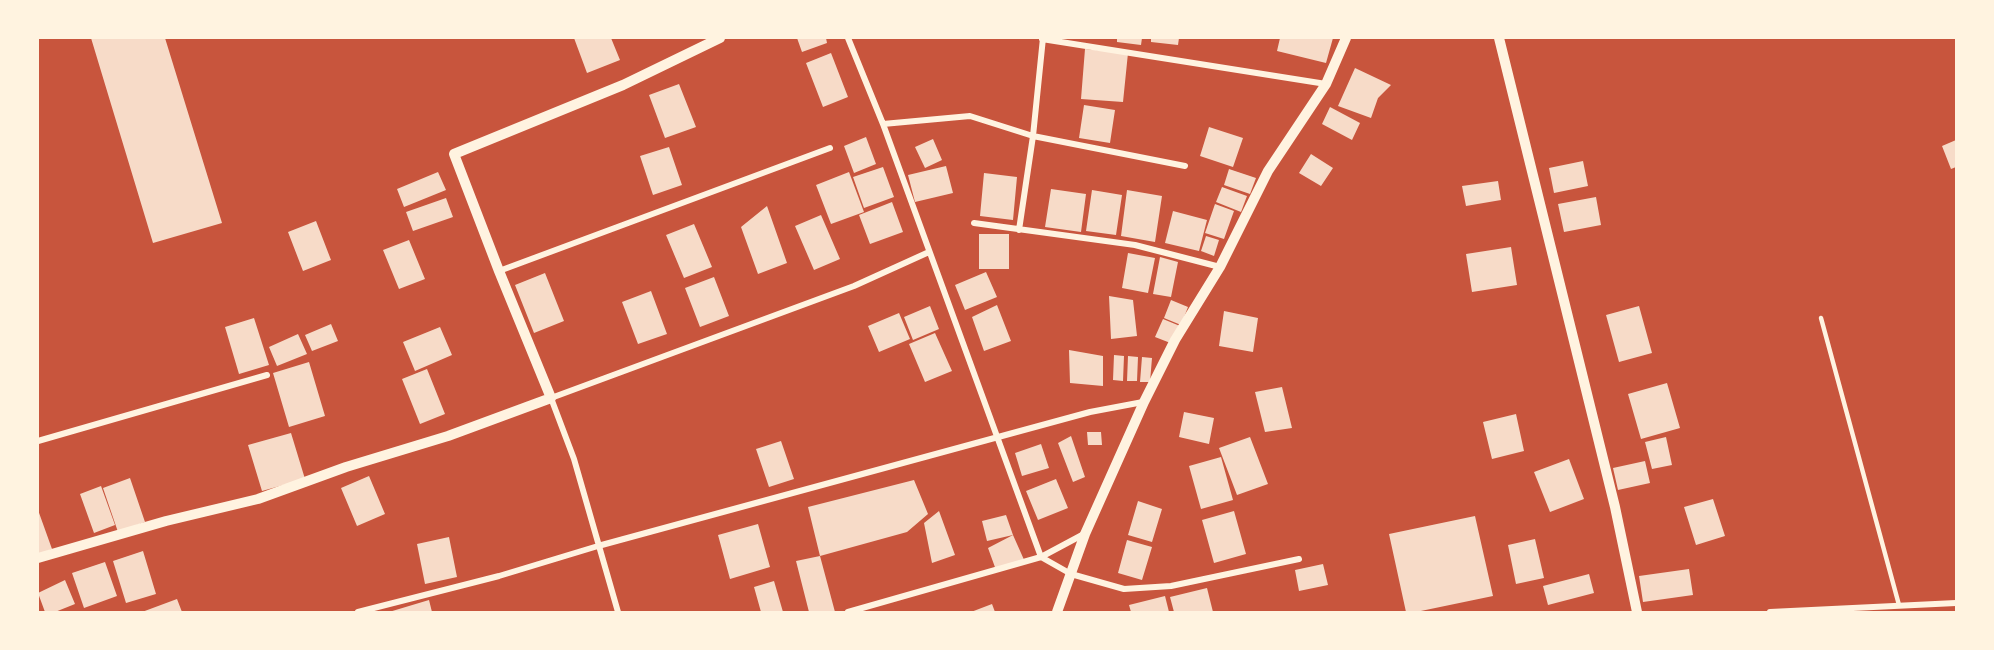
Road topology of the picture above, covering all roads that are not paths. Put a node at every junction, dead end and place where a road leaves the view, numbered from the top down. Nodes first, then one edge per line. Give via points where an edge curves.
1 (720, 38) edge
2 (848, 38) edge
3 (1042, 38) edge
4 (1346, 38) edge
5 (1499, 38) edge
6 (1326, 84) junction
7 (883, 124) junction
8 (1033, 136) junction
9 (830, 148) dead end
10 (1185, 166) dead end
11 (974, 223) dead end
12 (1019, 230) junction
13 (929, 252) junction
14 (1220, 267) junction
15 (499, 271) junction
16 (1821, 318) dead end
17 (267, 375) dead end
18 (552, 398) junction
19 (1144, 402) junction
20 (998, 438) junction
21 (38, 441) edge
22 (1084, 534) junction
23 (598, 546) junction
24 (1041, 557) junction
25 (38, 558) edge
26 (1299, 559) dead end
27 (1071, 574) junction
28 (1956, 603) edge
29 (1916, 604) junction
30 (1899, 605) junction
31 (358, 612) edge
32 (618, 612) edge
33 (848, 612) edge
34 (1057, 612) edge
35 (1637, 612) edge
36 (1773, 612) edge
37 (1919, 612) edge

1 - 15 street via 623,85 454,154
2 - 7 street
3 - 6 street
3 - 8 street
4 - 6 street
5 - 35 street via 1616,507
6 - 14 street via 1268,171
7 - 8 street via 970,116
7 - 13 street
8 - 10 street
8 - 12 street
9 - 15 street
11 - 12 street
12 - 14 street via 1135,244
13 - 18 street via 854,286
13 - 20 street
14 - 19 street via 1175,340
15 - 18 street
16 - 30 lane
17 - 21 street
18 - 23 street
18 - 25 street via 258,499
19 - 20 street via 1090,412
19 - 22 street
20 - 23 street
20 - 24 street
22 - 24 street
22 - 27 street
23 - 31 street
23 - 32 street
24 - 27 street
24 - 33 street
26 - 27 street via 1171,586 1124,588
27 - 34 street
28 - 29 street
29 - 30 street
29 - 37 street
30 - 36 street

